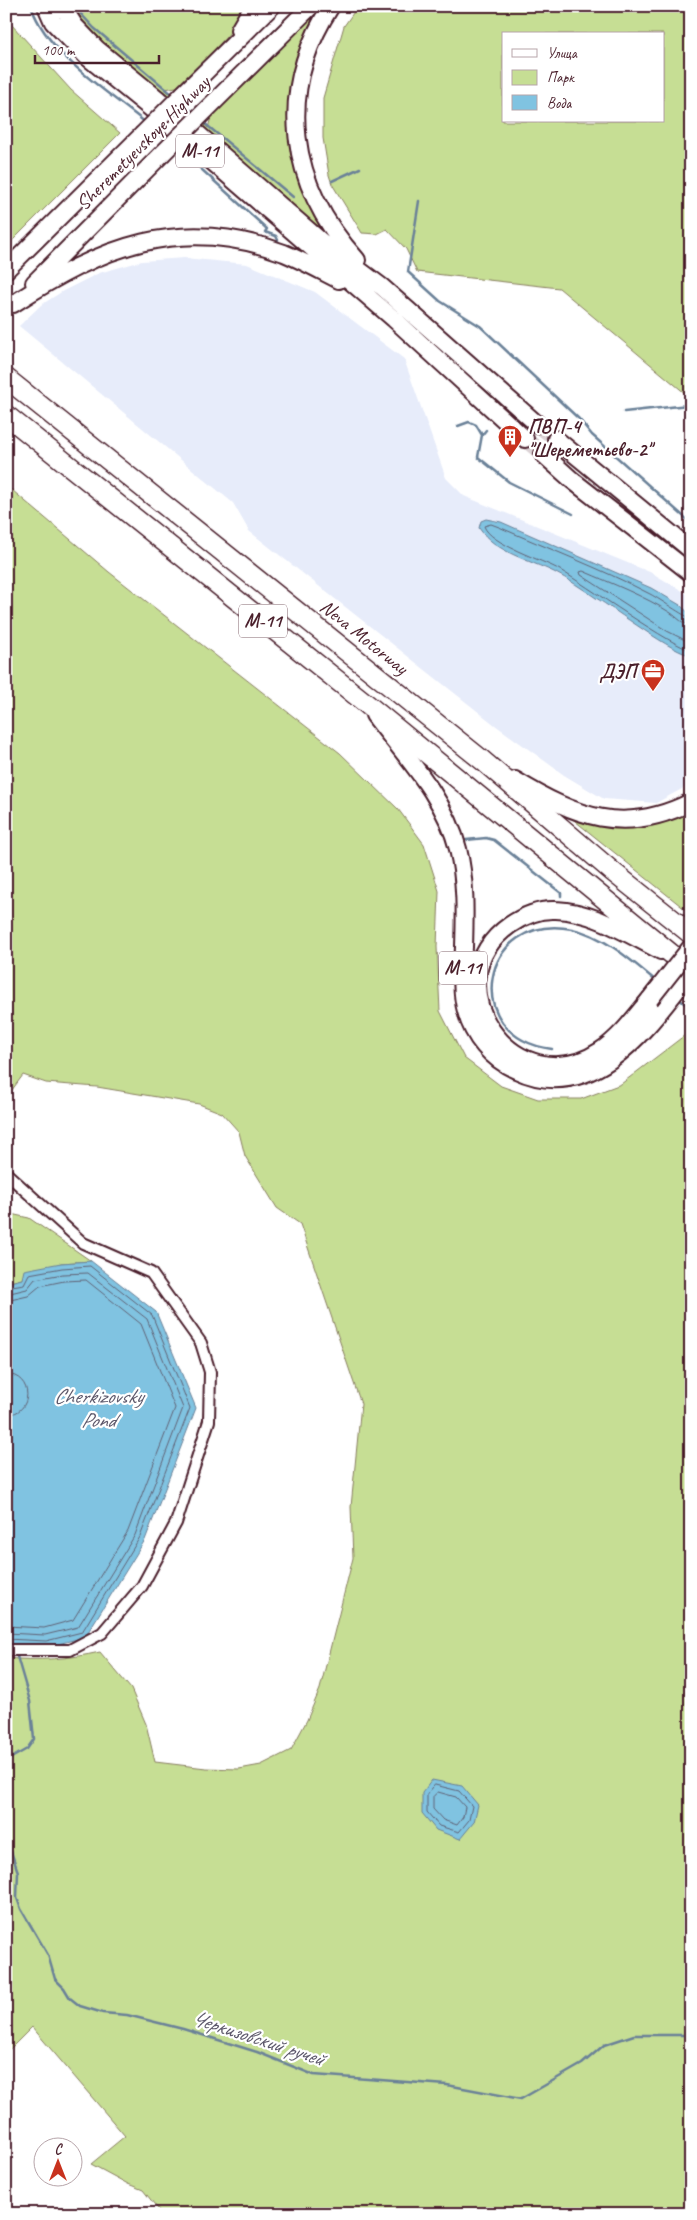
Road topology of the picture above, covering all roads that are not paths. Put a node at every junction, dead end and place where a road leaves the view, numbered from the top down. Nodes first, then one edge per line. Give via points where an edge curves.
1 (46, 6) edge
2 (62, 6) edge
3 (253, 6) edge
4 (272, 6) edge
5 (311, 6) edge
6 (331, 6) edge
7 (219, 59) junction
8 (6, 270) edge
9 (382, 287) junction
10 (361, 291) junction
11 (10, 307) edge
12 (6, 378) edge
13 (6, 415) edge
14 (537, 424) tunnel mouth
15 (556, 438) tunnel mouth
16 (525, 439) tunnel mouth
17 (543, 454) tunnel mouth
18 (691, 550) edge
19 (691, 573) edge
20 (363, 701) junction
21 (482, 760) junction
22 (691, 802) edge
23 (691, 934) edge
24 (683, 952) edge
25 (691, 971) edge
26 (656, 1004) junction
27 (6, 1173) edge
28 (6, 1650) edge

1 - 10 main road, М-11 via 53,22 86,56
2 - 9 main road, М-11 via 75,26 97,49 322,242
3 - 7 main road
4 - 7 main road, Sheremetyevskoye Highway
5 - 11 main road, Sheremetyevskoye Highway, bridge
6 - 9 main road, М-11 via 306,56 298,83 297,136 307,181 316,201 346,247
7 - 8 main road, Sheremetyevskoye Highway, bridge
9 - 14 main road, М-11
10 - 11 main road, М-11 via 284,253 225,238 172,237 102,254 52,279
10 - 16 main road, М-11
12 - 21 highway, Neva Motorway / М-11
13 - 20 highway, М-11
15 - 18 main road
17 - 19 main road
20 - 24 highway, М-11
20 - 26 main road, М-11 via 431,791 451,827 464,882 463,996 471,1025 486,1048 508,1067 523,1074 542,1078 576,1077 608,1063 624,1051
21 - 22 main road, М-11 via 534,792 584,814 613,821 645,820
21 - 23 highway, Neva Motorway / М-11
24 - 25 highway, М-11
24 - 26 main road, М-11, bridge
24 - 26 main road, М-11 via 584,915 555,910 539,912 525,916 502,931 485,953 478,979 480,1005 490,1030 512,1052 541,1064 572,1063 599,1051
25 - 26 main road, М-11
27 - 28 street via 83,1243 151,1273 201,1343 210,1372 209,1421 176,1523 142,1586 102,1633 70,1650

